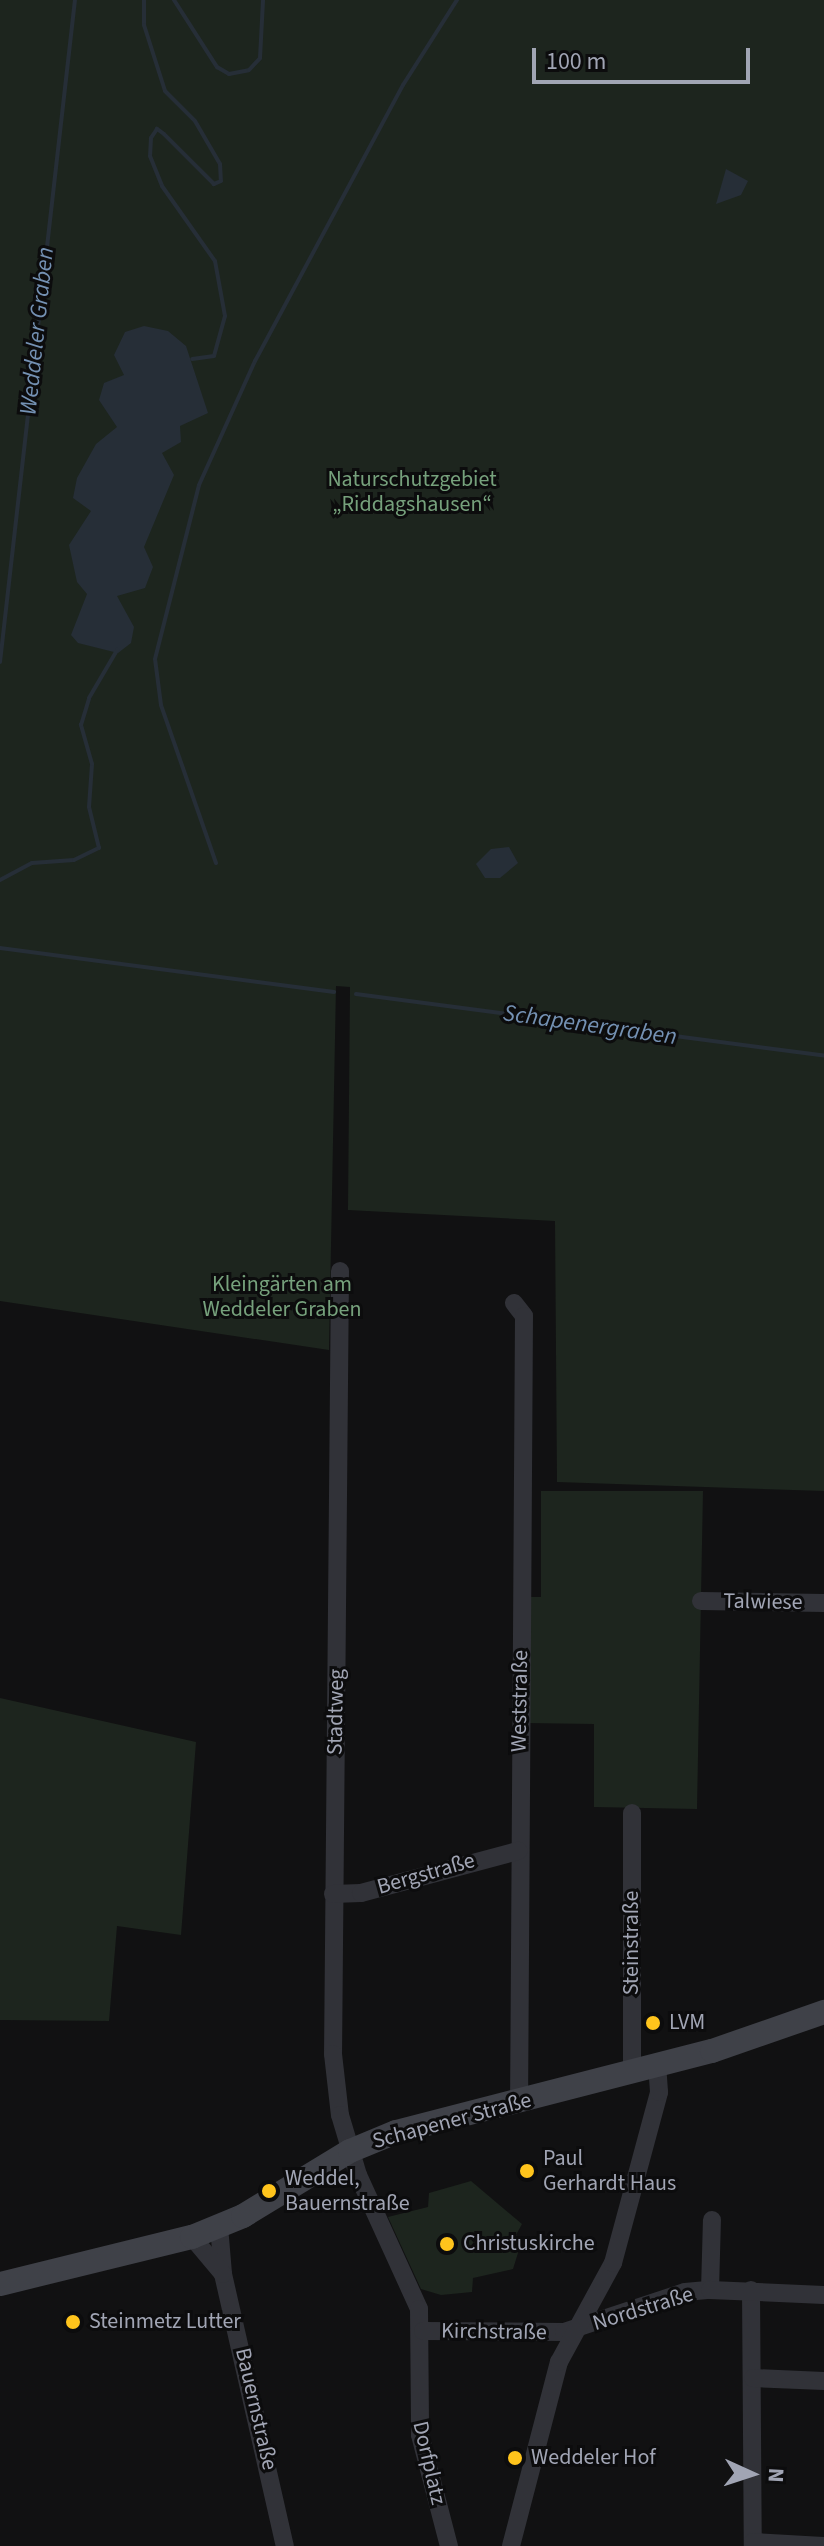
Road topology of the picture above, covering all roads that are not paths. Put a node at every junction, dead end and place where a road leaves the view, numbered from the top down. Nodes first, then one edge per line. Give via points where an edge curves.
1 (340, 1271) dead end
2 (514, 1303) dead end
3 (701, 1601) dead end
4 (824, 1603) edge
5 (632, 1813) dead end
6 (518, 1851) junction
7 (333, 1894) junction
8 (824, 2012) edge
9 (657, 2066) junction
10 (632, 2072) junction
11 (519, 2102) junction
12 (350, 2151) junction
13 (712, 2220) dead end
14 (219, 2226) junction
15 (192, 2237) junction
16 (223, 2274) junction
17 (0, 2284) edge
18 (710, 2290) junction
19 (751, 2290) junction
20 (824, 2295) edge
21 (578, 2329) junction
22 (423, 2331) junction
23 (753, 2378) junction
24 (824, 2381) edge
25 (753, 2544) edge
26 (285, 2546) edge
27 (449, 2546) edge
28 (511, 2546) edge
29 (823, 2546) edge

1 - 7 street, Stadtweg
2 - 6 street, Weststraße via 524,1316
3 - 4 street, Talwiese
5 - 10 street, Steinstraße
6 - 7 street, Bergstraße via 361,1893
6 - 11 street, Weststraße
7 - 12 street, Stadtweg via 332,2032 340,2115
8 - 9 street, Schapener Straße
9 - 10 street, Schapener Straße
9 - 21 street, Kirchstraße via 659,2092 613,2263
10 - 11 street, Schapener Straße
11 - 12 street, Schapener Straße via 396,2132
12 - 14 street, Schapener Straße
12 - 22 street, Kirchstraße via 413,2292
13 - 18 street, Nordstraße
14 - 15 street, Schapener Straße
14 - 16 street, Bauernstraße
15 - 16 street, Bauernstraße
15 - 17 street, Schapener Straße
16 - 26 street, Bauernstraße
18 - 19 street, Nordstraße
18 - 21 street, Nordstraße via 685,2292
19 - 20 street, Nordstraße
19 - 23 street
21 - 22 street, Kirchstraße
21 - 28 street via 552,2384
22 - 27 street, Dorfplatz via 420,2435
23 - 24 street
23 - 25 street
25 - 29 street

